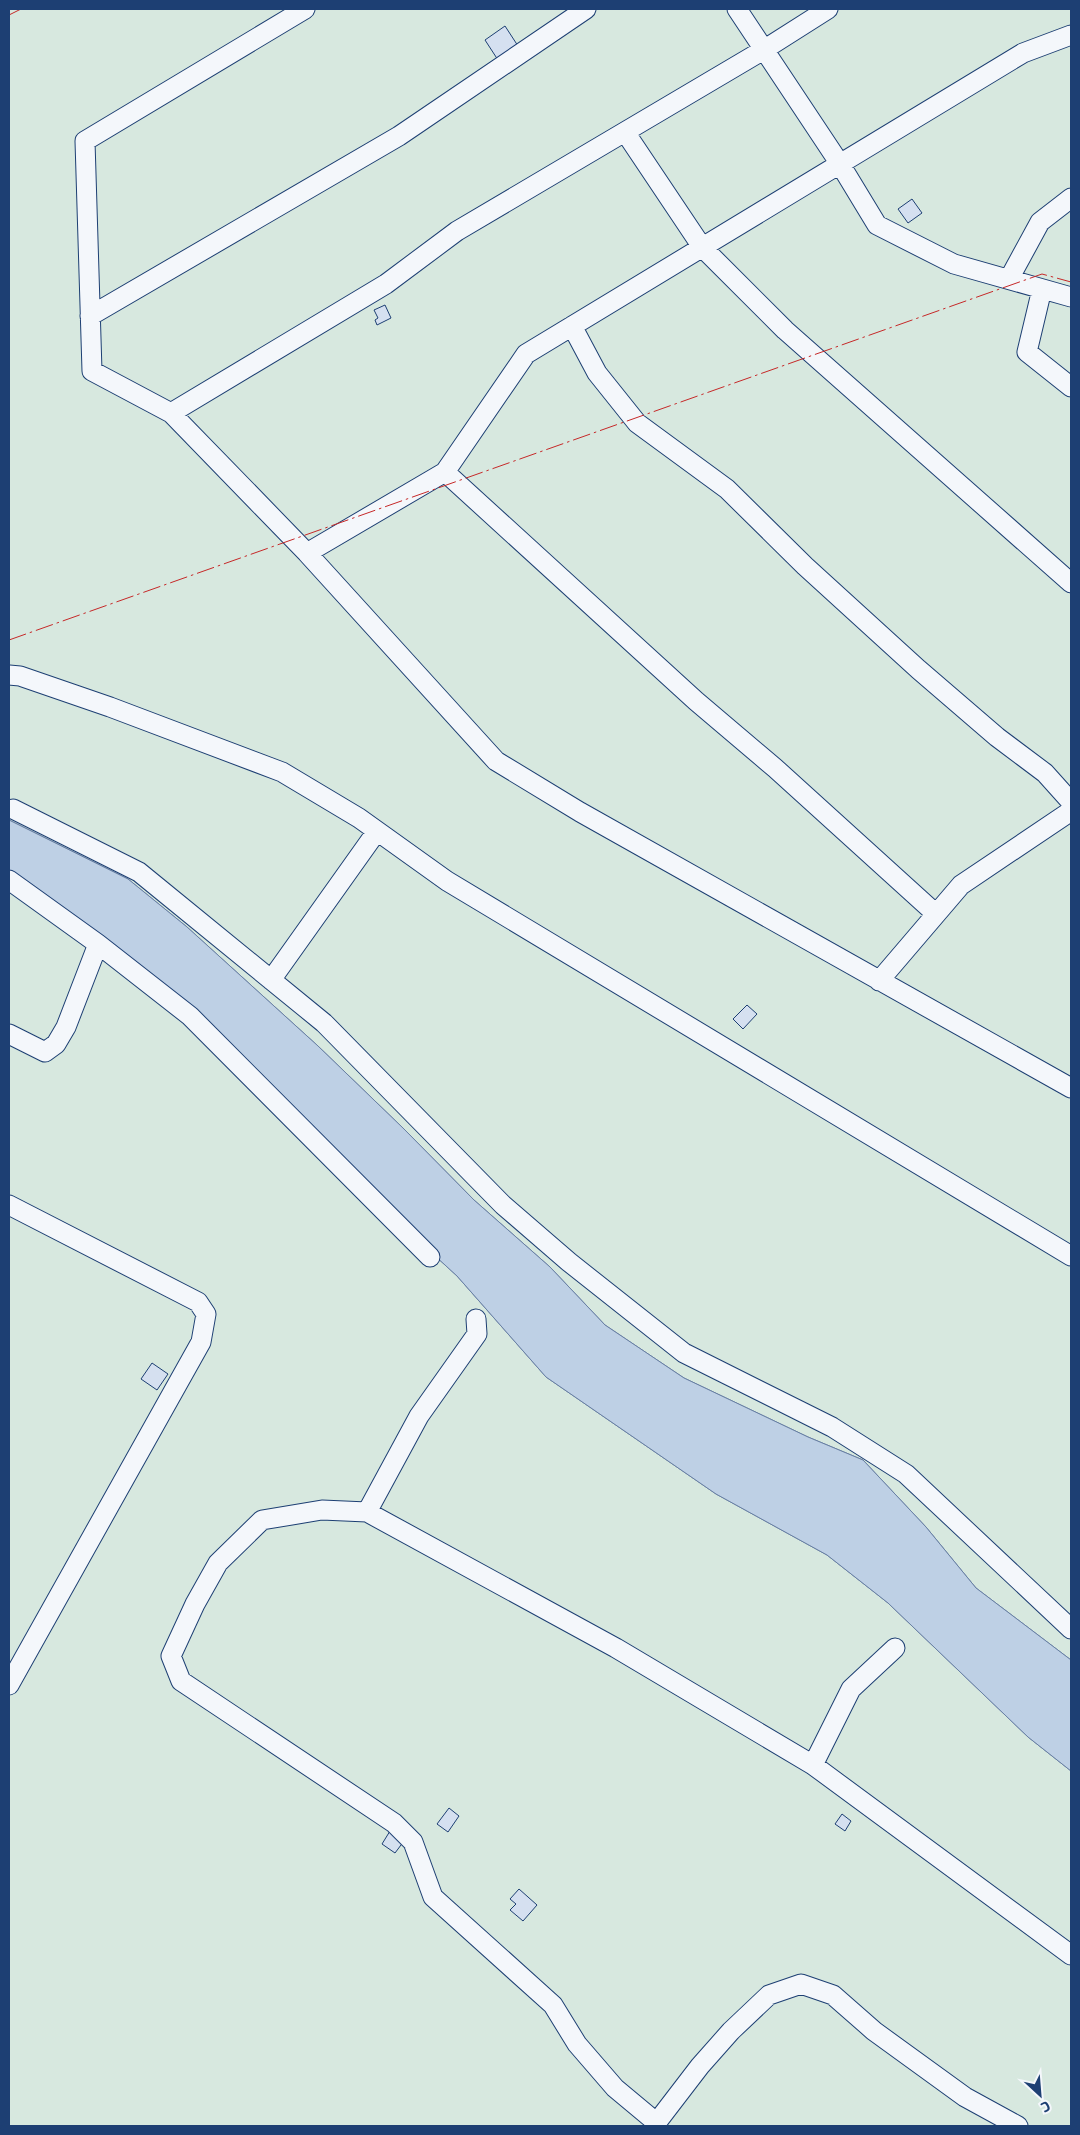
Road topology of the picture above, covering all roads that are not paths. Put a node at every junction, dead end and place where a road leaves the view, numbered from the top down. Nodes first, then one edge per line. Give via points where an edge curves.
1 (305, 9) edge
2 (586, 9) edge
3 (737, 9) edge
4 (828, 9) edge
5 (1071, 36) edge
6 (765, 49) junction
7 (625, 132) junction
8 (840, 164) junction
9 (1071, 198) edge
10 (702, 247) junction
11 (1009, 279) junction
12 (1042, 289) junction
13 (1071, 297) edge
14 (90, 316) junction
15 (572, 326) junction
16 (1071, 387) edge
17 (171, 413) junction
18 (445, 472) junction
19 (307, 553) junction
20 (1071, 583) edge
21 (9, 674) edge
22 (1071, 802) edge
23 (12, 809) dead end
24 (1071, 811) edge
25 (377, 831) junction
26 (9, 880) edge
27 (936, 914) junction
28 (98, 944) junction
29 (271, 980) junction
30 (879, 981) junction
31 (9, 1034) edge
32 (1071, 1088) edge
33 (9, 1205) edge
34 (1071, 1256) edge
35 (430, 1257) dead end
36 (476, 1319) dead end
37 (367, 1512) junction
38 (1071, 1629) edge
39 (895, 1648) dead end
40 (9, 1684) edge
41 (813, 1765) junction
42 (1071, 1955) edge
43 (656, 2125) edge
44 (1018, 2126) edge

1 - 14 lane via 85,141
2 - 14 lane via 399,136
3 - 6 lane
4 - 6 lane
5 - 8 lane via 1024,53
6 - 7 lane
6 - 8 lane
7 - 10 lane
7 - 17 lane via 457,231 386,284
8 - 10 lane
8 - 11 lane via 877,225 954,264
9 - 11 lane via 1040,222
10 - 15 lane
10 - 20 lane via 785,330
11 - 12 lane
12 - 13 lane
12 - 16 lane via 1027,352
14 - 17 lane via 92,371
15 - 18 lane via 526,354
15 - 22 lane via 597,373 637,423 727,489 868,624 982,724 1044,773
17 - 19 lane
18 - 19 lane
18 - 27 lane
19 - 30 lane via 496,761
21 - 25 lane via 110,707 282,772
23 - 29 lane via 139,872
24 - 27 lane via 960,885
25 - 29 lane
25 - 34 lane via 464,891
26 - 28 lane
27 - 30 lane
28 - 31 lane via 66,1028 56,1044 45,1052
28 - 35 lane via 190,1016
29 - 38 lane via 324,1023 503,1205 569,1262 684,1354 832,1427 906,1474
30 - 32 lane
33 - 40 lane via 198,1302 206,1314 201,1342
36 - 37 lane via 478,1334 418,1416
37 - 41 lane via 616,1648
37 - 43 lane via 322,1510 262,1520 218,1563 195,1604 171,1656 181,1681 394,1823 413,1842 433,1897 553,2005 577,2044 615,2088
39 - 41 lane via 851,1689
41 - 42 lane
43 - 44 lane via 730,2031 769,1995 801,1984 833,1994 874,2031 966,2097

